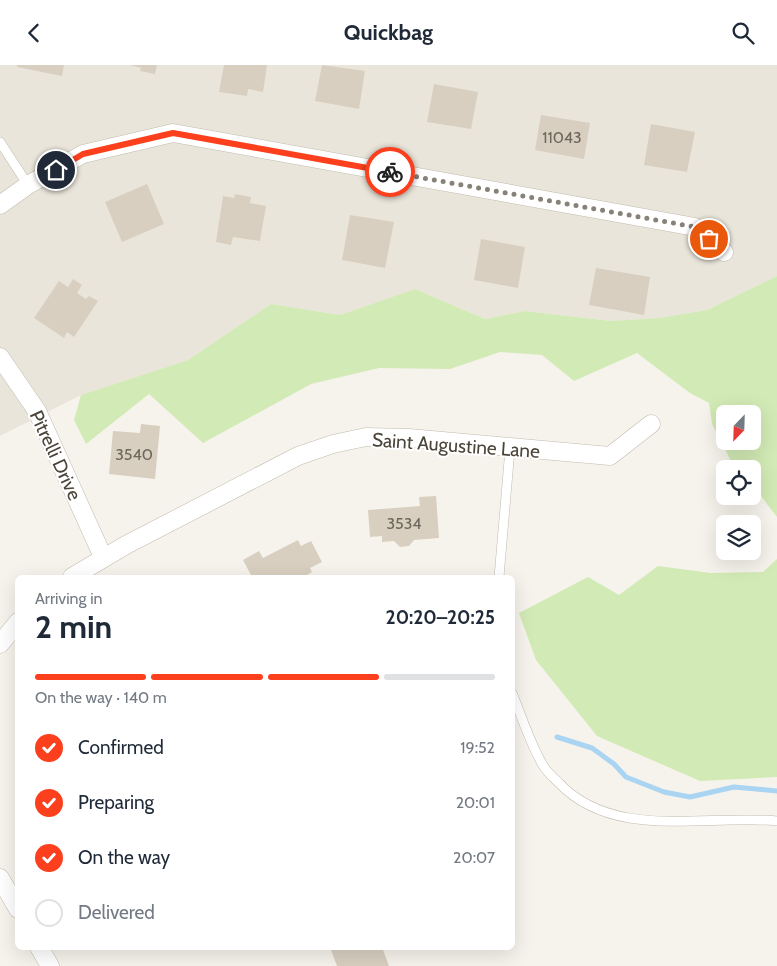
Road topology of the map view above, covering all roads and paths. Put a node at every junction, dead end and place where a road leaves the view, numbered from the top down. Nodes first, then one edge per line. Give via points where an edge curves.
1 (0, 142) edge
2 (28, 185) junction
3 (0, 205) edge
4 (724, 252) dead end
5 (0, 357) edge
6 (652, 424) dead end
7 (510, 449) junction
8 (103, 557) junction
9 (75, 575) edge
10 (499, 575) edge
11 (15, 626) edge
12 (0, 644) edge
13 (515, 700) edge
14 (777, 821) edge
15 (0, 878) edge
16 (15, 904) edge
17 (41, 950) edge
18 (50, 966) edge

1 - 2 lane
2 - 3 street
2 - 4 street via 83,154 173,133 695,227
5 - 8 street, Pitrelli Drive via 37,411
6 - 7 street, Saint Augustine Lane via 610,456
7 - 8 street, Saint Augustine Lane via 409,438 366,437 333,444 298,457
7 - 10 lane
8 - 9 street, Saint Augustine Lane
11 - 12 street
13 - 14 lane via 545,768 572,797 592,808 617,817 689,822 747,818
15 - 16 street
17 - 18 street

